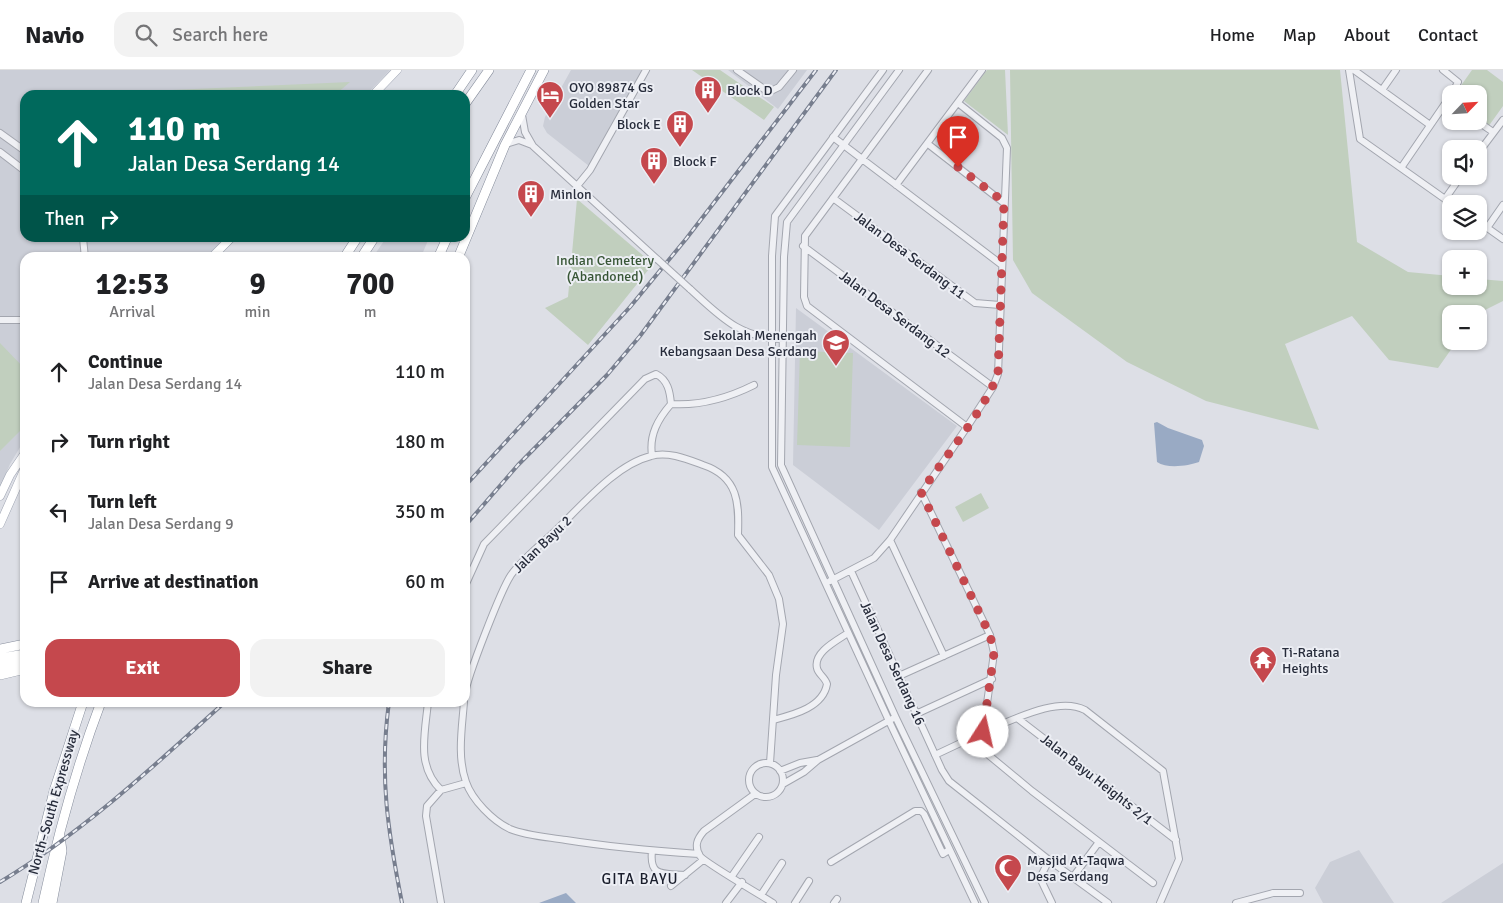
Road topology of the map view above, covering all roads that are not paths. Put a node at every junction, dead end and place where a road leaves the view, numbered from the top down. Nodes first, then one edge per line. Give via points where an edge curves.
1 (397, 70) edge
2 (472, 70) edge
3 (489, 70) edge
4 (531, 70) edge
5 (544, 70) edge
6 (646, 70) edge
7 (737, 70) edge
8 (793, 70) edge
9 (883, 70) edge
10 (899, 70) edge
11 (928, 70) edge
12 (982, 70) edge
13 (1349, 70) edge
14 (1354, 70) edge
15 (1396, 70) edge
16 (1443, 70) edge
17 (1456, 85) edge
18 (377, 90) edge
19 (458, 90) edge
20 (1382, 90) junction
21 (470, 97) edge
22 (958, 103) junction
23 (1442, 109) edge
24 (521, 112) junction
25 (1503, 120) edge
26 (1430, 125) junction
27 (1488, 129) edge
28 (1493, 132) junction
29 (0, 133) edge
30 (833, 137) junction
31 (1487, 141) edge
32 (928, 144) junction
33 (505, 145) junction
34 (844, 145) junction
35 (533, 146) junction
36 (20, 147) edge
37 (0, 152) edge
38 (864, 160) junction
39 (20, 168) edge
40 (1401, 168) junction
41 (896, 185) junction
42 (577, 186) junction
43 (470, 188) edge
44 (1442, 197) edge
45 (833, 198) junction
46 (1004, 202) junction
47 (1503, 205) edge
48 (1487, 228) joint
49 (470, 229) edge
50 (1503, 239) edge
51 (227, 242) edge
52 (803, 246) junction
53 (217, 252) edge
54 (1002, 265) junction
55 (1000, 305) junction
56 (0, 320) edge
57 (20, 320) edge
58 (771, 338) junction
59 (782, 339) junction
60 (754, 385) dead end
61 (990, 385) junction
62 (671, 404) junction
63 (967, 427) junction
64 (652, 455) junction
65 (20, 461) edge
66 (20, 479) edge
67 (921, 492) junction
68 (0, 496) edge
69 (0, 524) edge
70 (890, 540) junction
71 (851, 571) junction
72 (470, 575) edge
73 (834, 579) junction
74 (825, 583) junction
75 (848, 633) junction
76 (990, 635) junction
77 (20, 645) edge
78 (0, 649) edge
79 (20, 655) edge
80 (944, 656) junction
81 (0, 658) edge
82 (20, 663) edge
83 (0, 667) edge
84 (20, 671) edge
85 (0, 675) edge
86 (470, 675) edge
87 (899, 676) junction
88 (992, 679) junction
89 (81, 707) edge
90 (100, 707) edge
91 (428, 707) edge
92 (464, 707) edge
93 (916, 714) junction
94 (896, 718) junction
95 (1017, 718) junction
96 (773, 720) junction
97 (888, 721) junction
98 (995, 727) dead end
99 (968, 738) junction
100 (935, 755) junction
101 (818, 760) junction
102 (770, 763) junction
103 (780, 771) junction
104 (466, 783) junction
105 (783, 784) junction
106 (441, 790) junction
107 (755, 794) junction
108 (59, 831) junction
109 (759, 837) dead end
110 (1176, 840) junction
111 (1099, 842) junction
112 (949, 850) junction
113 (652, 851) junction
114 (701, 857) junction
115 (1049, 860) junction
116 (830, 862) dead end
117 (782, 863) dead end
118 (685, 874) junction
119 (732, 876) junction
120 (1072, 877) junction
121 (809, 881) dead end
122 (742, 882) junction
123 (1153, 883) dead end
124 (671, 886) dead end
125 (1300, 893) dead end
126 (761, 895) junction
127 (1050, 902) edge
128 (26, 903) edge
129 (43, 903) edge
130 (52, 903) edge
131 (441, 903) edge
132 (726, 903) edge
133 (773, 903) edge
134 (795, 903) edge
135 (975, 903) edge
136 (985, 903) edge
137 (1108, 903) edge
138 (1160, 903) edge
139 (1236, 903) edge

1 - 18 main road
2 - 19 highway
3 - 21 highway
4 - 43 highway
5 - 24 highway
6 - 42 street via 590,170
7 - 8 street via 772,91
9 - 30 street
10 - 34 street
11 - 38 street
12 - 22 street
13 - 40 street via 1360,139
14 - 20 street
15 - 20 street
16 - 17 street via 1458,82
20 - 26 street
22 - 32 street
22 - 46 street via 1006,142
23 - 26 street
24 - 33 highway
24 - 35 street via 524,132
25 - 28 street
26 - 40 street
27 - 28 street
28 - 31 street
29 - 36 street
30 - 34 street
30 - 58 street via 775,216
32 - 41 street
32 - 46 street
33 - 35 street via 519,140
33 - 49 highway
34 - 38 street
34 - 59 street via 787,222
35 - 42 street
37 - 39 street
38 - 41 street
38 - 45 street
40 - 44 street
41 - 54 street
42 - 58 street, bridge via 734,327
45 - 52 street via 805,236
45 - 55 street, Jalan Desa Serdang 11 via 974,303
46 - 54 street
47 - 48 street
48 - 50 street
51 - 53 main road
52 - 61 street, Jalan Desa Serdang 12
52 - 63 street via 807,306
54 - 55 street
55 - 61 street via 999,363
56 - 57 street
58 - 59 street
58 - 74 street via 772,467
59 - 73 street via 781,466
60 - 62 street via 715,400 690,405
61 - 63 street
62 - 64 street via 650,443
62 - 72 street via 662,377 656,374 645,379 484,544
63 - 67 street
64 - 86 street, Jalan Bayu 2 via 606,482 510,575
64 - 96 street via 678,456 706,466 725,478 737,498 740,516 738,535 768,575 783,624
65 - 68 main road
66 - 69 main road
67 - 70 street
67 - 76 street
70 - 71 street via 874,558
70 - 80 street
71 - 73 street
71 - 87 street, Jalan Desa Serdang 16
73 - 74 street
73 - 94 street
74 - 75 street
75 - 96 street via 830,645 817,661 819,672 827,684 821,698 802,711
75 - 97 street
76 - 80 street
76 - 88 street via 994,653
77 - 78 highway
79 - 81 highway
80 - 87 street
82 - 83 highway
84 - 85 highway
87 - 93 street, Jalan Desa Serdang 16
88 - 93 street
88 - 99 street via 986,731
89 - 128 highway, North–South Expressway via 54,791
90 - 108 highway, North–South Expressway
91 - 106 street via 424,760 426,771
92 - 104 street via 461,751
93 - 100 street, Jalan Desa Serdang 16
94 - 97 street
94 - 136 street
95 - 98 street
95 - 110 street, Jalan Bayu Heights 2/1
95 - 110 street via 1032,711 1072,705 1085,710 1163,771
96 - 102 street
97 - 101 street
97 - 112 street
99 - 100 street
99 - 111 street
100 - 115 street, Jalan Desa Serdang 16 via 958,790
101 - 103 street
101 - 105 street
102 - 103 street
102 - 107 street via 758,764 750,772 748,782
103 - 105 street
104 - 106 street
104 - 113 street via 492,816 509,828 527,834
105 - 107 street via 778,793 769,797
106 - 131 street via 427,806 426,816
107 - 114 street via 697,839
108 - 129 highway, North–South Expressway
108 - 130 highway via 62,851
109 - 119 street
110 - 138 street via 1179,859
111 - 120 street
111 - 123 street
112 - 116 street via 942,854 924,814 915,811
112 - 135 street
113 - 114 street
113 - 118 street via 653,868 659,872
114 - 118 street
114 - 119 street
115 - 120 street, Jalan Desa Serdang 16
115 - 127 street via 1040,878
117 - 126 street
118 - 124 street
119 - 122 street
120 - 137 street, Jalan Desa Serdang 16
121 - 134 street
122 - 126 street
122 - 132 street
125 - 139 street via 1272,893
126 - 133 street

